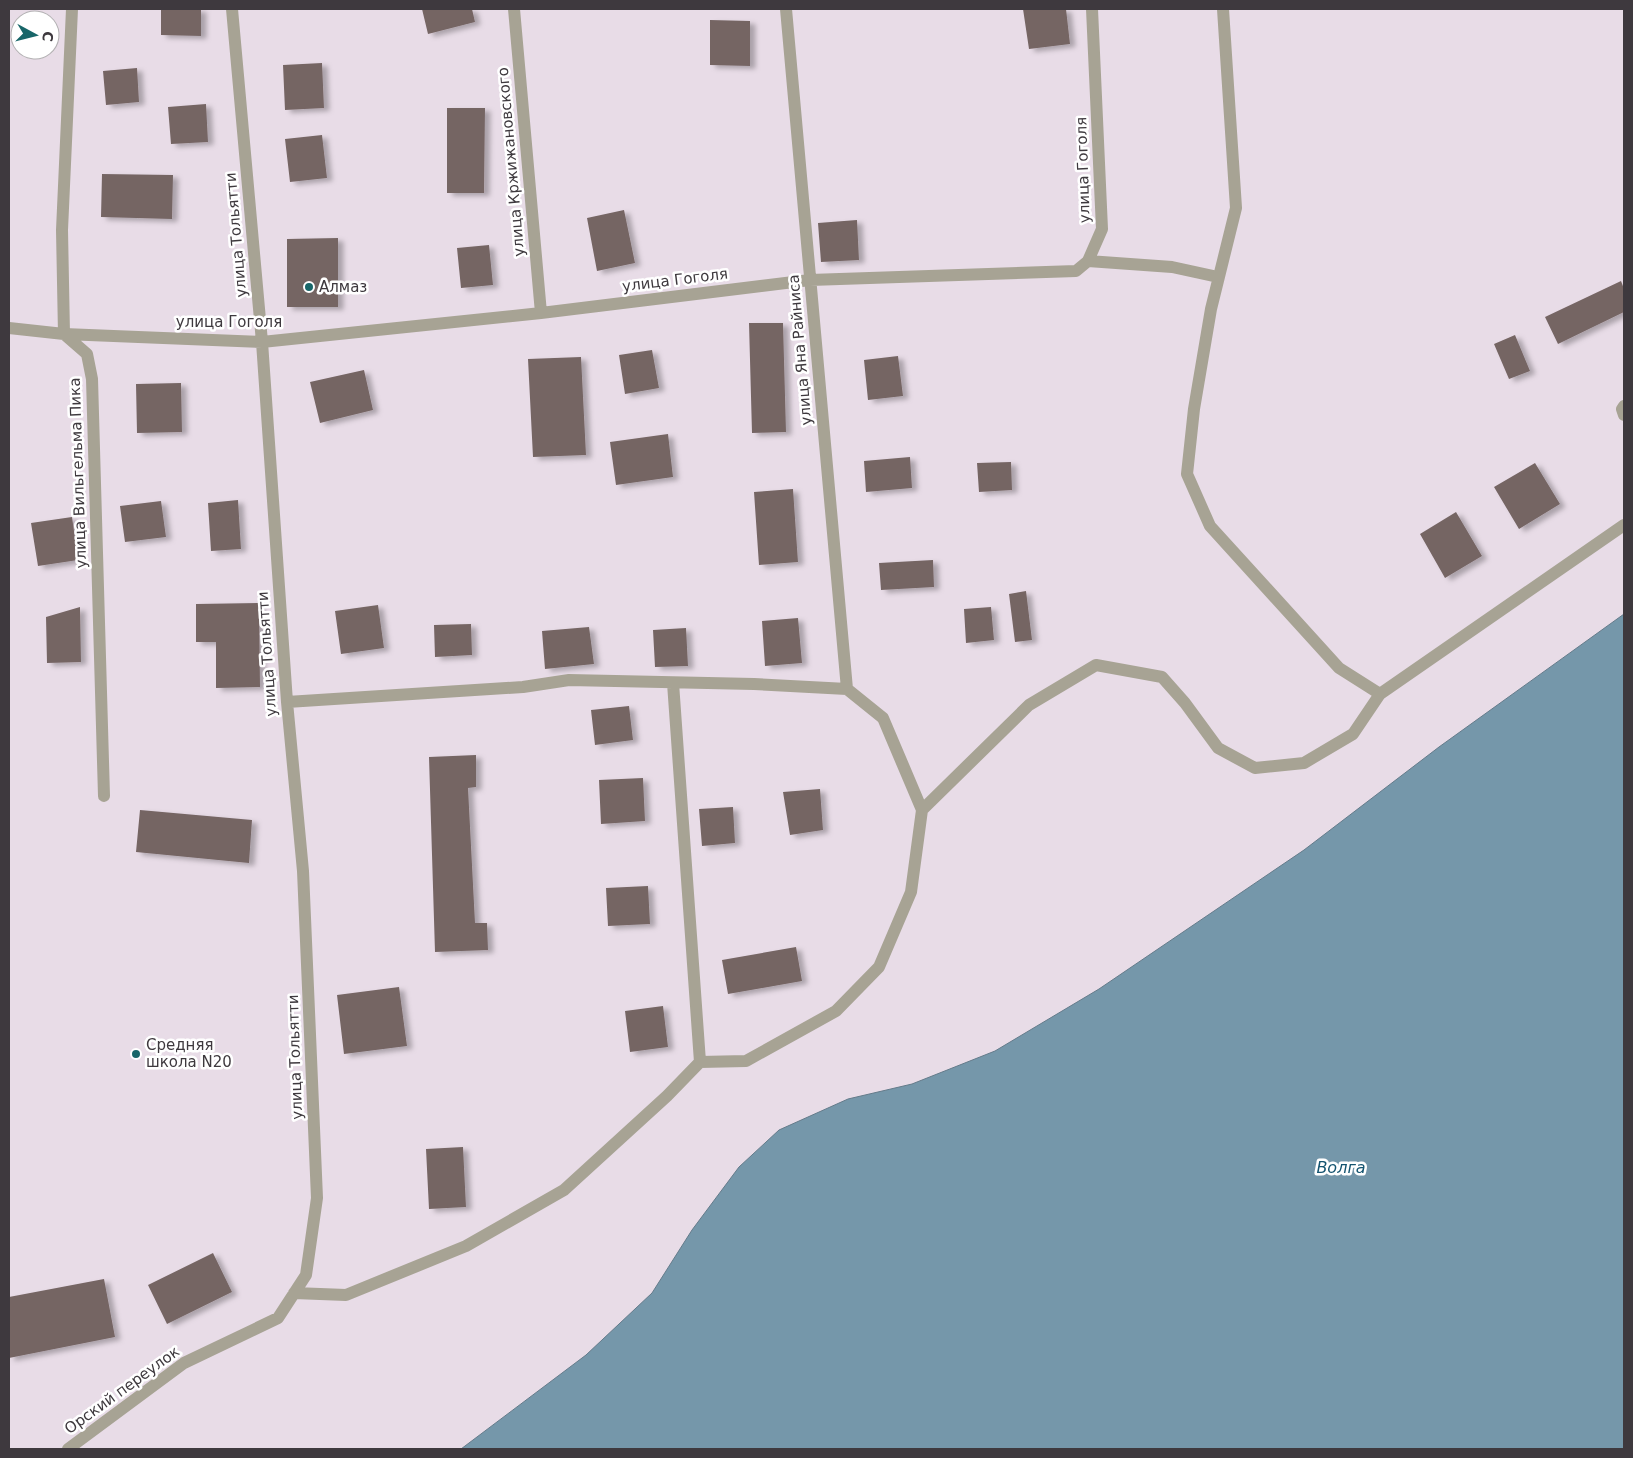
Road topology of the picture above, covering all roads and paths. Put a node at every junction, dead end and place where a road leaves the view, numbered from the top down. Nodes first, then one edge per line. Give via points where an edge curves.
1 (72, 9) edge
2 (232, 9) edge
3 (514, 9) edge
4 (786, 9) edge
5 (1092, 9) edge
6 (1224, 9) edge
7 (1088, 261) junction
8 (1218, 276) junction
9 (810, 280) junction
10 (541, 313) junction
11 (9, 328) edge
12 (64, 334) junction
13 (262, 342) junction
14 (1624, 406) edge
15 (1624, 415) edge
16 (1624, 525) edge
17 (673, 683) junction
18 (847, 689) junction
19 (1380, 694) junction
20 (287, 702) junction
21 (104, 796) dead end
22 (922, 810) junction
23 (700, 1062) junction
24 (294, 1293) junction
25 (68, 1449) edge

1 - 12 street via 62,230
2 - 13 street, улица Тольятти
3 - 10 street, улица Кржижановского
4 - 9 street, улица Яна Райниса
5 - 7 street, улица Гоголя via 1102,229
6 - 8 street via 1236,208
7 - 8 street via 1172,267
7 - 9 street, улица Гоголя via 1076,271
8 - 19 street via 1194,409 1187,474 1210,526 1340,668
9 - 10 street, улица Гоголя
9 - 18 street, улица Яна Райниса
10 - 13 street, улица Гоголя
11 - 12 street, улица Гоголя
12 - 13 street, улица Гоголя
12 - 21 street, улица Вильгельма Пика via 86,354 92,379
13 - 20 street, улица Тольятти
14 - 15 street
16 - 19 street
17 - 18 street
17 - 20 street via 569,680 523,687
17 - 23 street
18 - 22 street via 883,718
19 - 22 street via 1353,734 1304,763 1255,768 1218,748 1162,677 1096,665 1030,705
20 - 24 street, улица Тольятти via 303,871 317,1198 306,1275
22 - 23 street via 912,892 879,967 836,1011 746,1061
23 - 24 street via 564,1190 466,1246 346,1295
24 - 25 street, Орский переулок via 278,1318 184,1363

